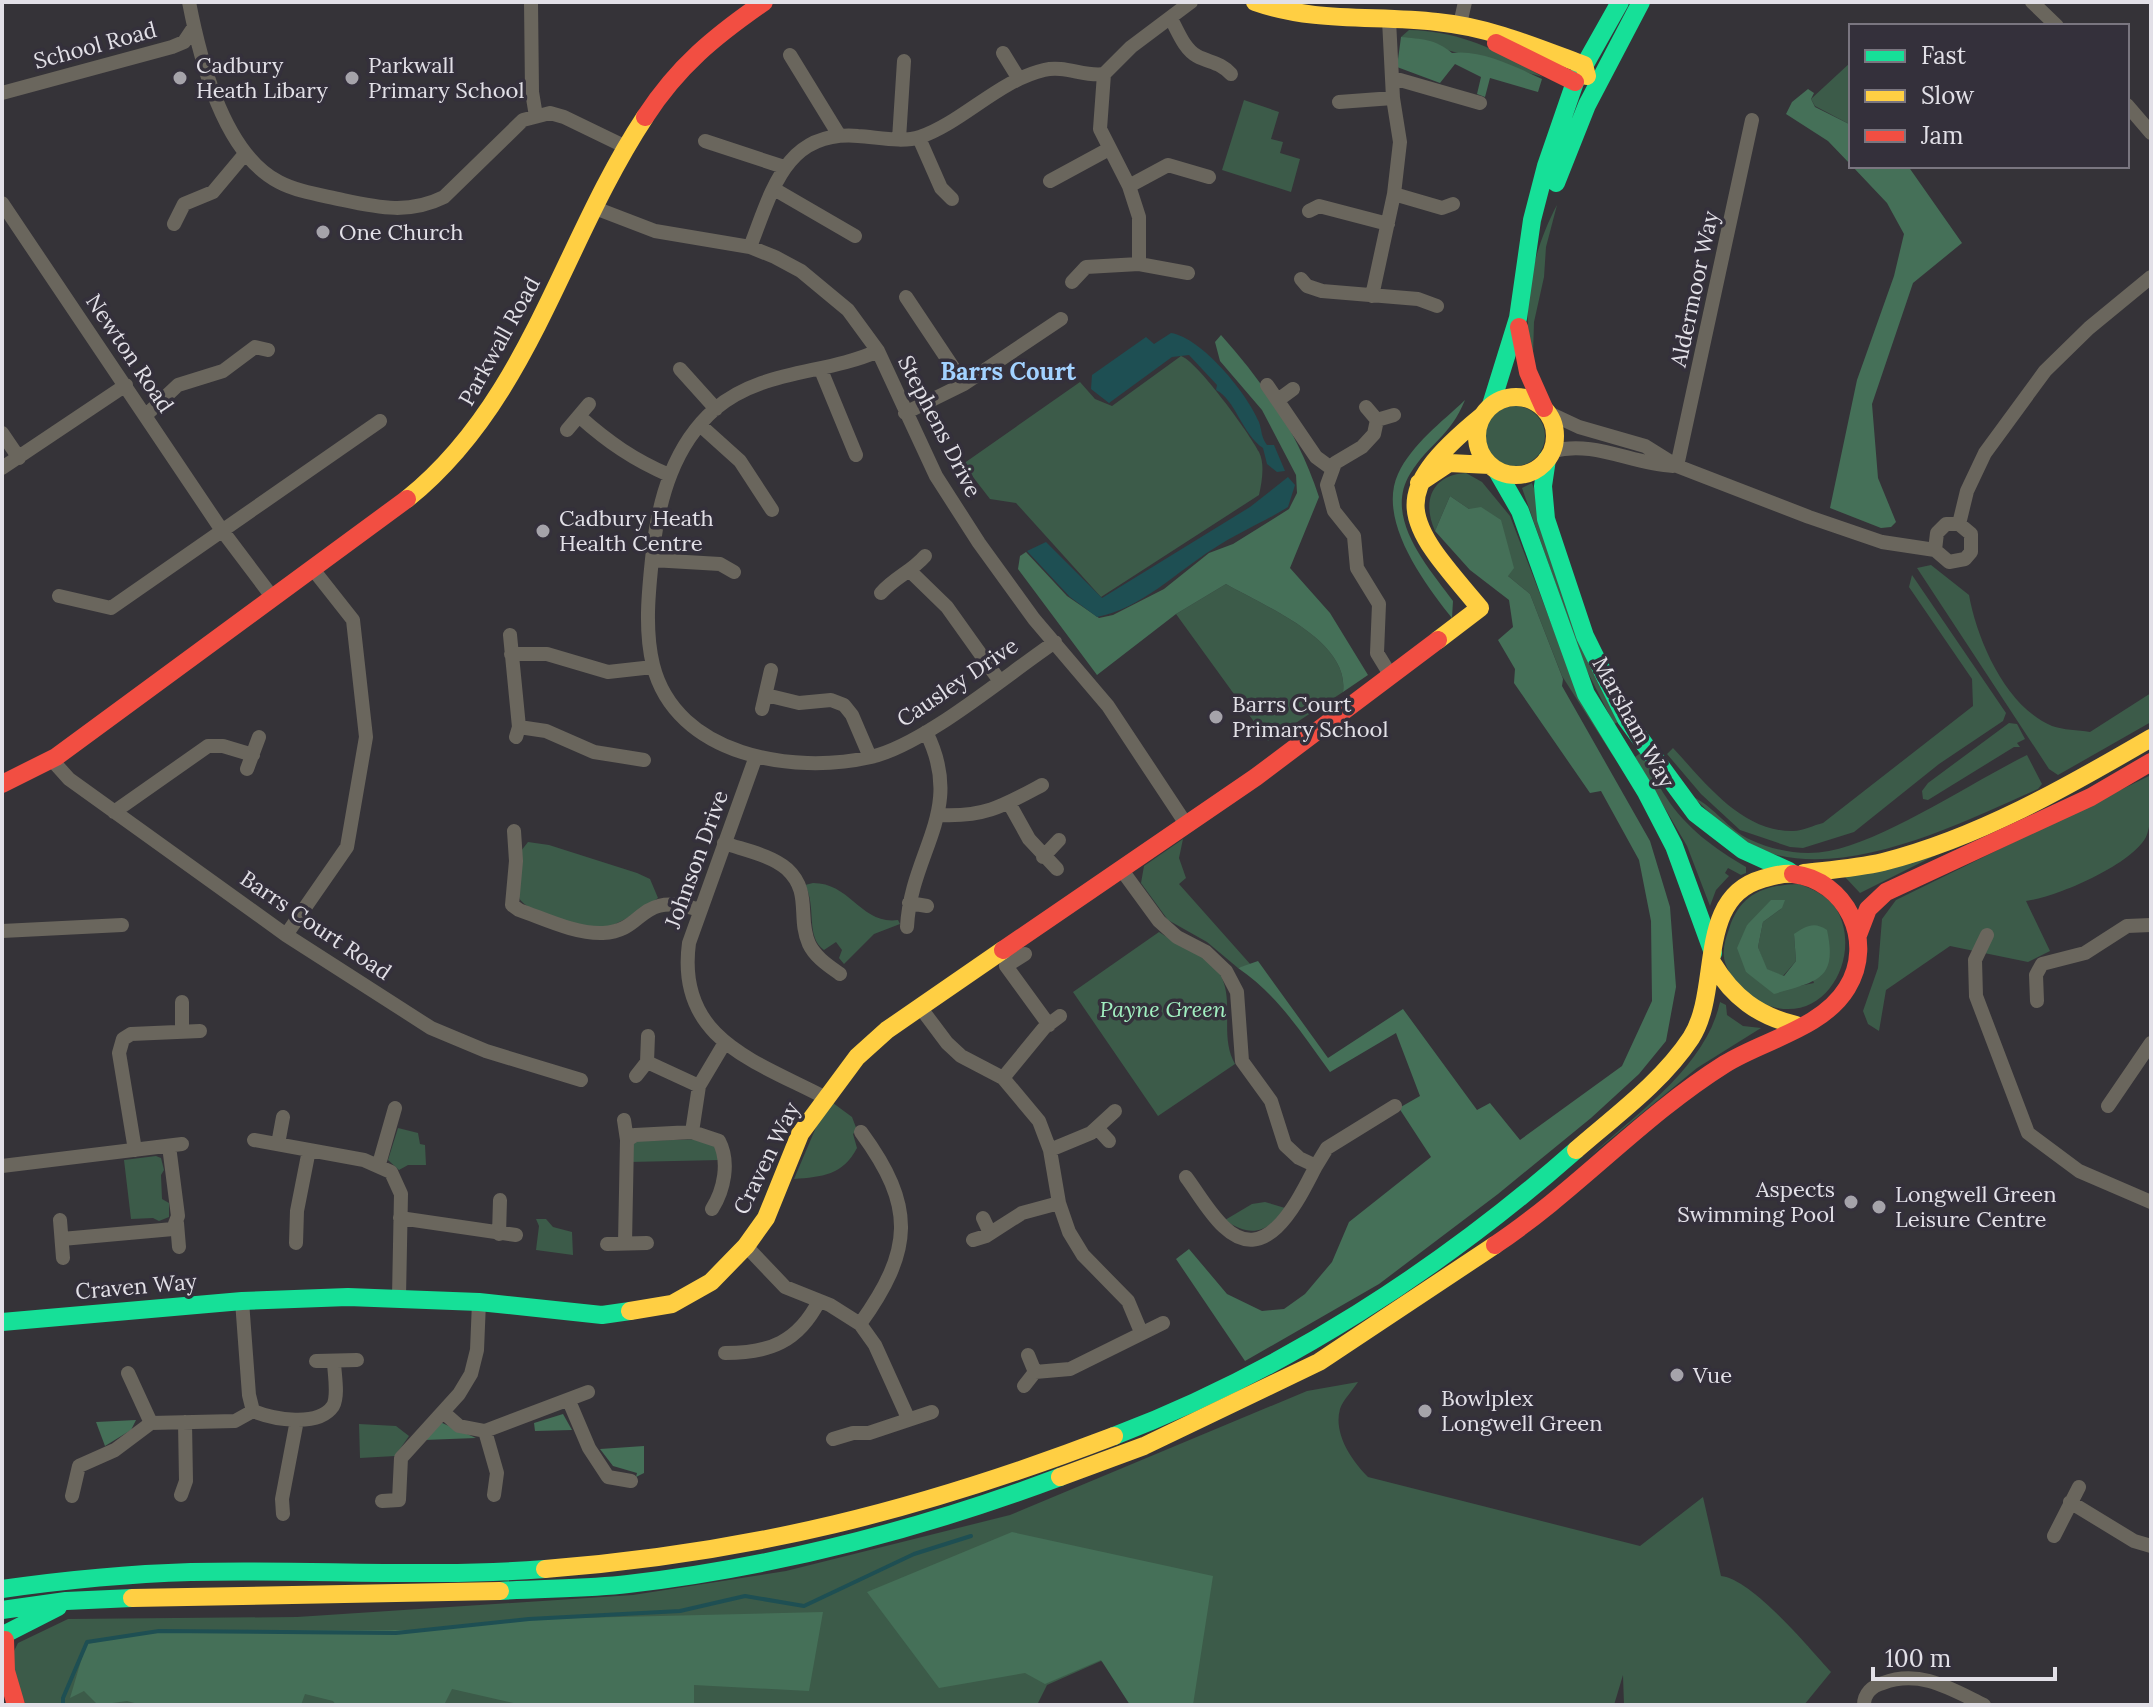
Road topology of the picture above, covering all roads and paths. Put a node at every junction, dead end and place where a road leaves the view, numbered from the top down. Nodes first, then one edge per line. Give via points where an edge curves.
1 (189, 2) edge
2 (531, 2) edge
3 (764, 2) edge
4 (1191, 2) edge
5 (1255, 2) edge
6 (1465, 2) edge
7 (1620, 2) edge
8 (1638, 2) edge
9 (2032, 2) edge
10 (1171, 19) junction
11 (1389, 20) junction
12 (1460, 24) junction
13 (2055, 24) edge
14 (192, 30) junction
15 (1003, 53) dead end
16 (790, 55) dead end
17 (904, 61) dead end
18 (1104, 74) junction
19 (1231, 74) dead end
20 (1582, 74) junction
21 (1393, 78) junction
22 (1019, 79) junction
23 (2, 93) edge
24 (1393, 98) junction
25 (1339, 102) dead end
26 (1588, 102) junction
27 (1480, 103) dead end
28 (2129, 107) edge
29 (536, 116) junction
30 (1752, 120) dead end
31 (2151, 133) edge
32 (839, 135) junction
33 (919, 138) junction
34 (899, 139) junction
35 (705, 141) dead end
36 (626, 147) junction
37 (1109, 149) junction
38 (244, 155) junction
39 (784, 167) junction
40 (1209, 177) dead end
41 (1050, 181) dead end
42 (1129, 186) junction
43 (774, 189) junction
44 (1394, 194) junction
45 (952, 199) dead end
46 (2, 203) edge
47 (1453, 204) dead end
48 (595, 208) junction
49 (1309, 211) dead end
50 (174, 224) dead end
51 (1388, 224) junction
52 (855, 236) dead end
53 (750, 247) junction
54 (1527, 263) junction
55 (1139, 264) junction
56 (1188, 273) dead end
57 (2151, 277) edge
58 (1301, 279) dead end
59 (1072, 282) dead end
60 (1372, 296) junction
61 (906, 297) dead end
62 (1437, 306) dead end
63 (1518, 318) junction
64 (1061, 319) dead end
65 (268, 350) dead end
66 (878, 351) junction
67 (680, 369) dead end
68 (821, 370) junction
69 (964, 384) junction
70 (126, 385) junction
71 (1267, 385) dead end
72 (1293, 389) dead end
73 (1278, 400) junction
74 (589, 404) dead end
75 (1366, 407) dead end
76 (716, 409) junction
77 (1486, 410) junction
78 (1546, 410) junction
79 (905, 413) junction
80 (146, 415) junction
81 (1394, 415) dead end
82 (580, 417) junction
83 (1377, 420) junction
84 (380, 421) dead end
85 (700, 425) junction
86 (567, 430) dead end
87 (2, 433) edge
88 (856, 455) dead end
89 (1550, 455) junction
90 (19, 458) junction
91 (1677, 466) junction
92 (2, 468) edge
93 (1331, 468) junction
94 (1493, 468) junction
95 (669, 475) junction
96 (1419, 483) junction
97 (772, 510) dead end
98 (1959, 524) junction
99 (221, 529) junction
100 (1935, 550) junction
101 (925, 556) dead end
102 (652, 560) junction
103 (312, 568) junction
104 (734, 572) dead end
105 (911, 572) junction
106 (881, 593) dead end
107 (59, 596) dead end
108 (273, 598) junction
109 (510, 635) dead end
110 (1055, 642) junction
111 (511, 654) junction
112 (653, 667) junction
113 (771, 670) dead end
114 (1391, 676) junction
115 (999, 680) junction
116 (926, 732) junction
117 (259, 737) dead end
118 (2151, 738) edge
119 (870, 757) junction
120 (755, 759) junction
121 (52, 760) junction
122 (644, 760) dead end
123 (2151, 762) edge
124 (2, 784) edge
125 (1042, 785) dead end
126 (1009, 803) junction
127 (114, 812) junction
128 (940, 815) junction
129 (1186, 824) junction
130 (514, 831) dead end
131 (1059, 840) dead end
132 (724, 843) junction
133 (1043, 857) junction
134 (1057, 869) dead end
135 (1121, 869) junction
136 (1797, 872) junction
137 (909, 903) junction
138 (927, 906) dead end
139 (700, 910) junction
140 (122, 925) dead end
141 (2151, 925) edge
142 (907, 927) dead end
143 (2, 931) edge
144 (286, 935) junction
145 (1858, 935) junction
146 (1987, 935) dead end
147 (1025, 954) dead end
148 (1713, 958) junction
149 (840, 974) dead end
150 (2037, 1001) dead end
151 (182, 1002) dead end
152 (920, 1007) junction
153 (1796, 1025) junction
154 (200, 1031) dead end
155 (182, 1032) junction
156 (648, 1036) dead end
157 (2151, 1043) edge
158 (724, 1044) junction
159 (647, 1062) junction
160 (636, 1076) dead end
161 (1003, 1078) junction
162 (581, 1080) dead end
163 (699, 1086) junction
164 (824, 1097) junction
165 (1395, 1106) dead end
166 (2108, 1106) dead end
167 (395, 1108) dead end
168 (1115, 1111) dead end
169 (283, 1117) dead end
170 (624, 1120) dead end
171 (1098, 1129) junction
172 (692, 1132) junction
173 (861, 1132) dead end
174 (254, 1140) dead end
175 (627, 1140) junction
176 (1109, 1141) dead end
177 (278, 1144) junction
178 (873, 1148) junction
179 (135, 1150) junction
180 (309, 1150) junction
181 (1050, 1150) junction
182 (858, 1158) dead end
183 (379, 1164) junction
184 (2, 1166) edge
185 (1316, 1166) junction
186 (1186, 1177) dead end
187 (500, 1200) dead end
188 (2151, 1202) edge
189 (721, 1203) dead end
190 (1059, 1203) junction
191 (400, 1218) junction
192 (983, 1218) dead end
193 (60, 1220) dead end
194 (177, 1223) junction
195 (990, 1233) junction
196 (499, 1234) junction
197 (516, 1235) dead end
198 (62, 1239) junction
199 (973, 1240) dead end
200 (296, 1243) dead end
201 (625, 1243) junction
202 (647, 1243) dead end
203 (607, 1244) dead end
204 (746, 1246) junction
205 (179, 1247) dead end
206 (63, 1258) dead end
207 (399, 1297) junction
208 (242, 1301) junction
209 (819, 1301) junction
210 (479, 1302) junction
211 (2, 1322) edge
212 (1163, 1323) dead end
213 (860, 1324) junction
214 (1141, 1332) junction
215 (725, 1353) dead end
216 (1028, 1355) dead end
217 (357, 1360) dead end
218 (316, 1361) dead end
219 (334, 1361) junction
220 (1035, 1372) junction
221 (136, 1377) dead end
222 (1024, 1386) dead end
223 (588, 1392) dead end
224 (569, 1401) junction
225 (253, 1411) junction
226 (443, 1412) junction
227 (932, 1412) dead end
228 (908, 1418) junction
229 (297, 1420) junction
230 (185, 1422) junction
231 (151, 1423) junction
232 (485, 1431) junction
233 (833, 1439) dead end
234 (631, 1481) dead end
235 (2079, 1487) dead end
236 (181, 1495) dead end
237 (494, 1495) dead end
238 (72, 1496) dead end
239 (382, 1501) dead end
240 (2070, 1502) junction
241 (283, 1514) dead end
242 (2054, 1536) dead end
243 (2151, 1546) edge
244 (2, 1572) edge
245 (51, 1580) junction
246 (2, 1589) edge
247 (66, 1601) junction
248 (4, 1609) edge
249 (5, 1638) edge
250 (2, 1699) edge
251 (7, 1705) edge
252 (16, 1705) edge
253 (1864, 1705) edge
254 (1984, 1705) edge

1 - 14 street
2 - 29 street
3 - 36 main road, Parkwall Road via 725,25 691,56 658,95
4 - 10 street
5 - 11 main road via 1306,17
6 - 12 street
7 - 20 main road
8 - 20 main road via 1601,57
8 - 26 main road
9 - 13 street
10 - 18 street
10 - 19 street via 1188,49 1224,65
11 - 12 main road
11 - 21 street
12 - 20 main road via 1549,72
14 - 23 street, School Road via 172,47
14 - 38 street
15 - 22 street
16 - 32 street
17 - 34 street
18 - 22 street via 1053,68
18 - 37 street via 1098,119
20 - 26 main road
20 - 54 main road via 1546,166
21 - 24 street
21 - 27 street
22 - 33 street
24 - 25 street
24 - 44 street via 1400,142
26 - 54 main road
28 - 31 street
29 - 36 street via 564,117
29 - 38 street via 507,133 444,197 405,210 300,190 262,172
30 - 91 street, Aldermoor Way
32 - 34 street
32 - 39 street via 806,146
33 - 34 street
33 - 45 street via 941,188
35 - 39 street
36 - 48 main road, Parkwall Road
37 - 41 street
37 - 42 street
38 - 50 street via 213,192 184,204
39 - 43 street
40 - 42 street via 1168,165
42 - 55 street via 1139,217
43 - 52 street
43 - 53 street
44 - 47 street via 1442,208
44 - 51 street
46 - 70 street, Newton Road
48 - 53 street, Stephens Drive via 655,231
48 - 103 main road, Parkwall Road via 485,419 435,478
49 - 51 street via 1319,206
51 - 60 street
53 - 66 street, Stephens Drive via 801,271 848,310
54 - 63 main road
55 - 56 street
55 - 59 street via 1086,267
57 - 98 street via 2045,371 1985,453
58 - 60 street via 1322,291
60 - 62 street via 1418,299
61 - 69 street
63 - 77 main road
63 - 78 main road via 1528,372
64 - 69 street
65 - 80 street via 255,347 223,371 178,385
66 - 68 street, Causley Drive
66 - 79 street, Stephens Drive
67 - 76 street
68 - 76 street, Causley Drive via 778,376 743,390
68 - 88 street
69 - 79 street
70 - 80 street, Newton Road
70 - 90 street
71 - 73 street
72 - 73 street
73 - 93 street via 1316,457
74 - 82 street
75 - 83 street
76 - 85 street, Causley Drive
77 - 78 main road via 1515,396
77 - 94 main road via 1476,441
77 - 96 main road, Craven Way via 1433,454
78 - 89 main road via 1556,438
78 - 91 street via 1579,427 1645,446
79 - 110 street, Stephens Drive via 936,476 979,543
80 - 99 street, Newton Road
81 - 83 street
82 - 86 street
82 - 95 street via 638,462
83 - 93 street via 1374,434 1362,447
84 - 99 street
85 - 95 street, Causley Drive
85 - 97 street via 740,461
87 - 90 street
89 - 91 street via 1577,448
89 - 94 main road via 1530,473 1511,475
89 - 136 main road, Marsham Way via 1543,486 1546,519 1585,636 1626,719 1695,813 1743,850
90 - 92 street
91 - 100 street via 1882,542
93 - 114 street via 1328,499 1354,536 1357,568 1379,604 1377,653
94 - 96 main road via 1449,463
94 - 148 main road, Marsham Way via 1520,511 1586,694 1674,846
95 - 102 street, Causley Drive via 657,514
96 - 114 main road, Craven Way via 1416,525 1480,608
98 - 100 street via 1940,528
98 - 100 street via 1973,542 1965,559 1949,562
99 - 107 street via 111,608
99 - 108 street, Newton Road
101 - 105 street
102 - 104 street via 720,564
102 - 112 street, Causley Drive
103 - 108 main road, Parkwall Road
103 - 144 street via 353,620 366,737 347,847
105 - 106 street
105 - 115 street via 947,607
108 - 121 main road, Parkwall Road
109 - 111 street
110 - 115 street, Causley Drive
110 - 129 street, Stephens Drive via 1108,706
111 - 112 street via 547,654 608,672
111 - 122 street via 517,732 546,731 594,752
112 - 120 street, Causley Drive via 676,710 708,736
113 - 119 street via 764,702 831,700 844,705
114 - 129 main road, Craven Way
115 - 116 street, Causley Drive
116 - 119 street, Causley Drive via 892,752
116 - 128 street via 939,756
117 - 127 street via 250,762 223,746 208,746
118 - 136 main road via 2039,800 1969,831 1887,861
119 - 120 street, Causley Drive via 837,764
120 - 132 street, Johnson Drive
121 - 124 main road, Parkwall Road
121 - 127 street, Barrs Court Road
123 - 145 main road via 2091,797 1886,892 1868,909
125 - 126 street
126 - 128 street via 974,816
126 - 133 street
127 - 144 street, Barrs Court Road
128 - 137 street
129 - 135 main road, Craven Way
130 - 139 street via 512,905 519,910 584,932 605,933 665,902
131 - 133 street
132 - 139 street, Johnson Drive
132 - 149 street via 776,862 792,875 804,899 810,948
133 - 134 street
135 - 152 main road, Craven Way
135 - 185 street via 1159,921 1226,971 1237,992 1242,1061 1271,1101 1285,1145
136 - 145 main road via 1831,886 1851,907
136 - 148 main road via 1749,882 1729,900
137 - 138 street
137 - 142 street
139 - 158 street, Johnson Drive via 689,943 688,974 699,1012
140 - 143 street
141 - 150 street via 2127,926 2085,953 2042,964 2036,975
144 - 162 street, Barrs Court Road via 456,1040
145 - 153 main road via 1857,971 1849,988 1827,1012
146 - 188 street via 1975,960 1976,996 2028,1133 2079,1171
147 - 161 street via 1006,966 1055,1020
148 - 153 main road via 1733,994 1754,1011
148 - 245 main road via 1704,1010 1687,1045 1532,1190 1454,1249 1301,1347 1126,1431 935,1499 846,1524 669,1558 511,1572
151 - 155 street
152 - 161 street via 961,1056
152 - 164 main road, Craven Way via 857,1057
153 - 247 main road via 1691,1086 1535,1218 1319,1362 1144,1446 959,1515 786,1559 627,1584 474,1593
154 - 155 street
155 - 179 street via 131,1034 120,1044
156 - 159 street
157 - 166 street
158 - 163 street
158 - 164 street, Johnson Drive
159 - 160 street
159 - 163 street
161 - 181 street via 1039,1121
163 - 172 street
164 - 204 main road, Craven Way via 800,1134 766,1218
165 - 185 street via 1327,1148
167 - 183 street
168 - 171 street
169 - 177 street
170 - 175 street
171 - 176 street
171 - 181 street
172 - 175 street
172 - 189 street via 719,1141 725,1153
173 - 178 street
174 - 177 street
175 - 201 street
177 - 180 street
178 - 182 street
178 - 213 street via 891,1178 902,1240 889,1281
179 - 184 street
179 - 194 street via 176,1145
180 - 183 street
180 - 200 street
181 - 190 street
183 - 191 street via 397,1182
185 - 186 street via 1282,1225 1256,1238 1227,1230
187 - 196 street
190 - 195 street via 1022,1213
190 - 214 street via 1083,1255 1128,1301
191 - 196 street
191 - 207 street
192 - 195 street
193 - 198 street
194 - 198 street via 163,1232
194 - 205 street
195 - 199 street
196 - 197 street
198 - 206 street
201 - 202 street
201 - 203 street
204 - 209 street via 775,1279
204 - 210 main road, Craven Way via 711,1282 649,1311 583,1315
207 - 208 main road, Craven Way
207 - 210 main road, Craven Way
208 - 211 main road, Craven Way
208 - 225 street
209 - 213 street
209 - 215 street via 808,1323 782,1342 751,1353
210 - 226 street via 471,1374
212 - 214 street
213 - 228 street via 881,1355
214 - 220 street via 1070,1369
216 - 220 street
217 - 219 street
218 - 219 street
219 - 229 street via 334,1404 326,1412
220 - 222 street
221 - 231 street
223 - 224 street
224 - 232 street
224 - 234 street via 605,1483
225 - 229 street
225 - 230 street via 235,1421
226 - 232 street via 459,1426
226 - 239 street via 401,1458 399,1500
227 - 228 street
228 - 233 street
229 - 241 street
230 - 231 street
230 - 236 street via 186,1481
231 - 238 street via 115,1450 79,1466
232 - 237 street via 497,1473
235 - 240 street
240 - 242 street
240 - 243 street
244 - 245 main road
245 - 246 main road
246 - 248 main road
247 - 248 main road
247 - 249 main road
248 - 249 main road
249 - 252 main road via 6,1671
250 - 251 main road
253 - 254 street via 1876,1685 1911,1676

